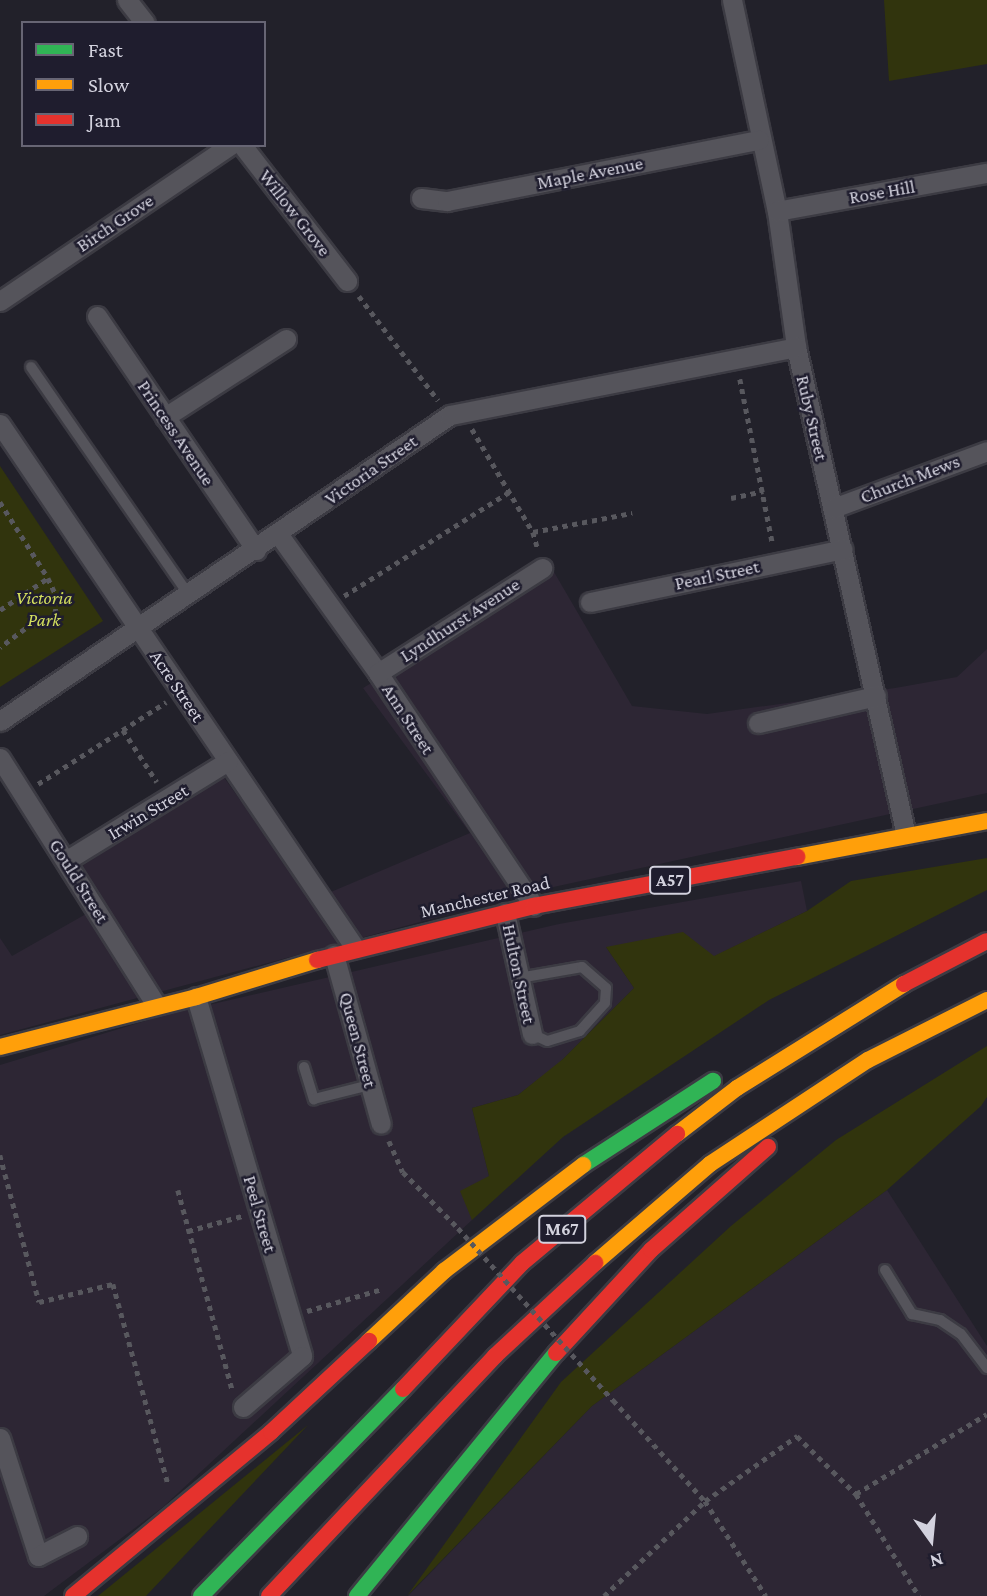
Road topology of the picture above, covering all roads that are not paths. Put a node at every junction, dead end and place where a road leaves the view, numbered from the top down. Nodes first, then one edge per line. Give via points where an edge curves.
1 (127, 0) edge
2 (732, 0) edge
3 (143, 21) edge
4 (760, 140) junction
5 (227, 147) edge
6 (244, 147) edge
7 (987, 173) edge
8 (421, 198) dead end
9 (777, 211) junction
10 (347, 281) road end
11 (0, 301) edge
12 (97, 316) dead end
13 (286, 339) dead end
14 (796, 347) junction
15 (31, 367) dead end
16 (165, 417) junction
17 (0, 424) edge
18 (987, 450) edge
19 (833, 508) junction
20 (279, 535) junction
21 (843, 549) junction
22 (256, 550) junction
23 (542, 568) road end
24 (189, 595) junction
25 (590, 602) dead end
26 (138, 629) junction
27 (378, 673) junction
28 (876, 696) junction
29 (0, 721) edge
30 (758, 723) dead end
31 (0, 758) edge
32 (228, 761) junction
33 (987, 821) edge
34 (906, 834) junction
35 (67, 860) junction
36 (534, 906) junction
37 (505, 913) junction
38 (987, 941) edge
39 (355, 948) junction
40 (334, 955) junction
41 (519, 978) junction
42 (196, 997) junction
43 (873, 1000) junction
44 (987, 1000) edge
45 (156, 1005) junction
46 (532, 1034) joint
47 (0, 1047) edge
48 (868, 1060) junction
49 (304, 1067) dead end
50 (370, 1085) junction
51 (381, 1124) road end
52 (884, 1269) dead end
53 (987, 1368) edge
54 (238, 1401) road end
55 (0, 1438) edge
56 (77, 1536) dead end
57 (74, 1596) edge
58 (201, 1596) edge
59 (269, 1596) edge
60 (357, 1596) edge

1 - 3 street
2 - 4 street, Ruby Street
4 - 8 street, Maple Avenue via 447,201
4 - 9 street, Ruby Street
5 - 11 street, Birch Grove
6 - 10 street, Willow Grove
7 - 9 street, Rose Hill
9 - 14 street, Ruby Street
12 - 16 street, Princess Avenue
13 - 16 street
14 - 19 street, Ruby Street
14 - 20 street, Victoria Street via 456,414
15 - 24 lane
16 - 22 street, Princess Avenue
17 - 26 street, Acre Street
18 - 19 street, Church Mews
19 - 21 street, Ruby Street
20 - 22 street, Victoria Street
20 - 27 street, Ann Street
21 - 25 street, Pearl Street
21 - 28 street, Ruby Street
22 - 24 street, Victoria Street
23 - 27 street, Lyndhurst Avenue
24 - 26 street, Victoria Street
26 - 29 street, Victoria Street
26 - 32 street, Acre Street
27 - 36 street, Ann Street
28 - 30 street
28 - 34 street, Ruby Street
31 - 35 street, Gould Street
32 - 35 street, Irwin Street
32 - 39 street, Acre Street
33 - 34 main road, Manchester Road / A57
34 - 36 main road, Manchester Road / A57
35 - 45 street, Gould Street
36 - 37 main road, Manchester Road / A57
37 - 39 main road, Manchester Road / A57
37 - 41 street, Hulton Street
38 - 43 main road, M67
39 - 40 main road, Manchester Road / A57
40 - 42 main road, Manchester Road / A57
40 - 50 street, Queen Street
41 - 46 street, Hulton Street
41 - 46 lane via 582,967 606,989 605,1003 580,1031 547,1041
42 - 45 main road, Manchester Road / A57
42 - 54 street, Peel Street via 302,1356
43 - 57 main road, M67 via 710,1082 593,1158 444,1271 271,1432
43 - 58 main road, M67 via 737,1088 522,1262 270,1530
44 - 48 main road, M67
45 - 47 main road, Manchester Road / A57
48 - 59 main road, M67 via 710,1164 638,1223 495,1356
48 - 60 main road, M67 via 651,1250 519,1394
49 - 50 lane via 314,1099
50 - 51 street, Queen Street
52 - 53 lane via 912,1314 940,1320 961,1334
55 - 56 street via 38,1556

